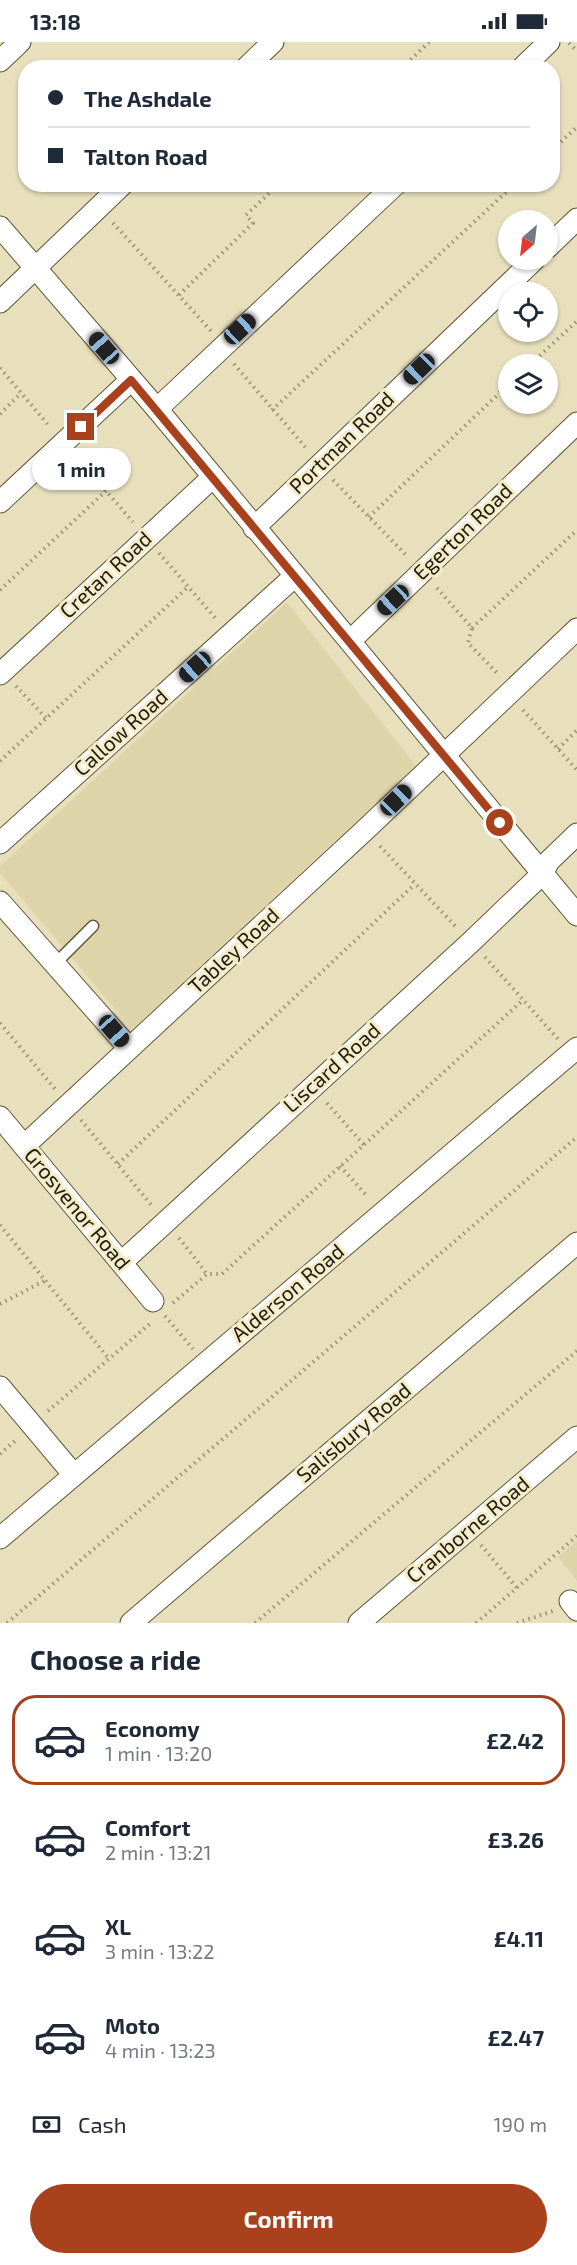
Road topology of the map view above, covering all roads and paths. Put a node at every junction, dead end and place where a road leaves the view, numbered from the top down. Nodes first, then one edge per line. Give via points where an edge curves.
1 (20, 42) edge
2 (273, 42) edge
3 (429, 42) edge
4 (549, 42) edge
5 (568, 42) edge
6 (577, 51) edge
7 (254, 60) edge
8 (410, 60) edge
9 (530, 60) edge
10 (0, 61) edge
11 (577, 127) edge
12 (560, 143) edge
13 (115, 192) edge
14 (270, 192) edge
15 (387, 192) edge
16 (506, 192) edge
17 (99, 208) junction
18 (577, 219) edge
19 (0, 227) edge
20 (558, 237) edge
21 (35, 269) junction
22 (523, 270) edge
23 (179, 295) junction
24 (0, 302) edge
25 (577, 321) edge
26 (221, 347) junction
27 (542, 354) edge
28 (0, 368) edge
29 (131, 380) junction
30 (21, 393) junction
31 (498, 395) edge
32 (157, 409) junction
33 (272, 410) junction
34 (0, 414) edge
35 (577, 423) edge
36 (64, 443) junction
37 (320, 463) junction
38 (213, 477) junction
39 (106, 491) junction
40 (0, 502) edge
41 (369, 517) dead end
42 (254, 528) junction
43 (577, 530) edge
44 (146, 538) junction
45 (295, 576) junction
46 (188, 587) junction
47 (0, 590) edge
48 (472, 628) dead end
49 (577, 629) edge
50 (230, 635) junction
51 (350, 641) junction
52 (1, 673) edge
53 (509, 694) junction
54 (46, 718) junction
55 (577, 730) edge
56 (558, 749) junction
57 (444, 756) junction
58 (0, 761) edge
59 (577, 770) edge
60 (577, 834) edge
61 (0, 843) edge
62 (542, 874) junction
63 (415, 884) dead end
64 (0, 902) edge
65 (577, 915) edge
66 (93, 926) dead end
67 (55, 964) junction
68 (523, 999) dead end
69 (0, 1023) edge
70 (577, 1047) edge
71 (129, 1048) junction
72 (312, 1086) junction
73 (69, 1105) junction
74 (0, 1117) edge
75 (577, 1137) edge
76 (364, 1145) junction
77 (24, 1146) junction
78 (118, 1164) junction
79 (340, 1166) junction
80 (382, 1213) junction
81 (165, 1222) junction
82 (0, 1225) edge
83 (577, 1243) edge
84 (122, 1262) junction
85 (207, 1274) junction
86 (44, 1281) junction
87 (0, 1304) edge
88 (160, 1310) junction
89 (577, 1350) edge
90 (109, 1359) junction
91 (206, 1363) junction
92 (0, 1388) edge
93 (32, 1425) junction
94 (577, 1437) edge
95 (0, 1454) edge
96 (74, 1475) junction
97 (468, 1530) junction
98 (577, 1536) edge
99 (0, 1538) edge
100 (517, 1588) junction
101 (573, 1605) edge
102 (7, 1623) edge
103 (131, 1623) edge
104 (255, 1623) edge
105 (359, 1623) edge
106 (476, 1623) edge
107 (517, 1623) edge

1 - 10 street
2 - 7 street
3 - 8 path
4 - 9 street
5 - 6 path
11 - 12 path
13 - 17 street
14 - 23 path via 246,215 253,223
15 - 26 street
16 - 33 path
17 - 21 street
17 - 23 path
18 - 20 street
19 - 21 street
21 - 24 street
21 - 29 street
22 - 37 street, Portman Road
23 - 26 path
25 - 27 path
26 - 32 street
26 - 33 path
28 - 30 path
29 - 32 street
29 - 36 street
30 - 34 path
30 - 36 path
31 - 41 path
32 - 38 street
33 - 37 path
35 - 51 street, Egerton Road
36 - 39 path
36 - 40 street
37 - 42 street, Portman Road
38 - 42 street
38 - 44 street, Cretan Road
39 - 44 path
39 - 47 path
42 - 45 street
43 - 48 path
44 - 46 path
44 - 52 street, Cretan Road
45 - 50 street, Callow Road
45 - 51 street
46 - 50 path
46 - 54 path
49 - 53 street, Tabley Road
50 - 61 street, Callow Road
51 - 57 street
52 - 54 path
53 - 56 path
53 - 57 street, Tabley Road
54 - 58 path
55 - 56 path
56 - 59 path
57 - 62 street
57 - 71 street, Tabley Road
60 - 62 street, Liscard Road via 549,861
62 - 65 street
62 - 72 street, Liscard Road
63 - 78 path
64 - 67 street
66 - 67 lane
67 - 71 street
68 - 76 path
69 - 73 path
70 - 80 street, Alderson Road
71 - 73 street, Tabley Road
72 - 76 path
72 - 81 street, Liscard Road
73 - 77 street, Tabley Road
73 - 78 path
74 - 77 street, Grosvenor Road
75 - 102 path
76 - 79 path
77 - 84 street, Grosvenor Road
78 - 81 path
79 - 80 path
79 - 85 path via 222,1274
80 - 91 street, Alderson Road
81 - 84 street, Liscard Road
81 - 85 path
82 - 86 path
83 - 103 street, Salisbury Road
84 - 88 street, Grosvenor Road
85 - 88 path
86 - 87 path
86 - 90 path
88 - 90 path
88 - 91 path
89 - 104 path
90 - 93 path
91 - 96 street, Alderson Road
92 - 93 street
93 - 95 path
93 - 96 street
94 - 97 street, Cranborne Road
96 - 99 street, Alderson Road
97 - 100 path
97 - 105 street, Cranborne Road
98 - 100 path
100 - 106 path
101 - 107 path

